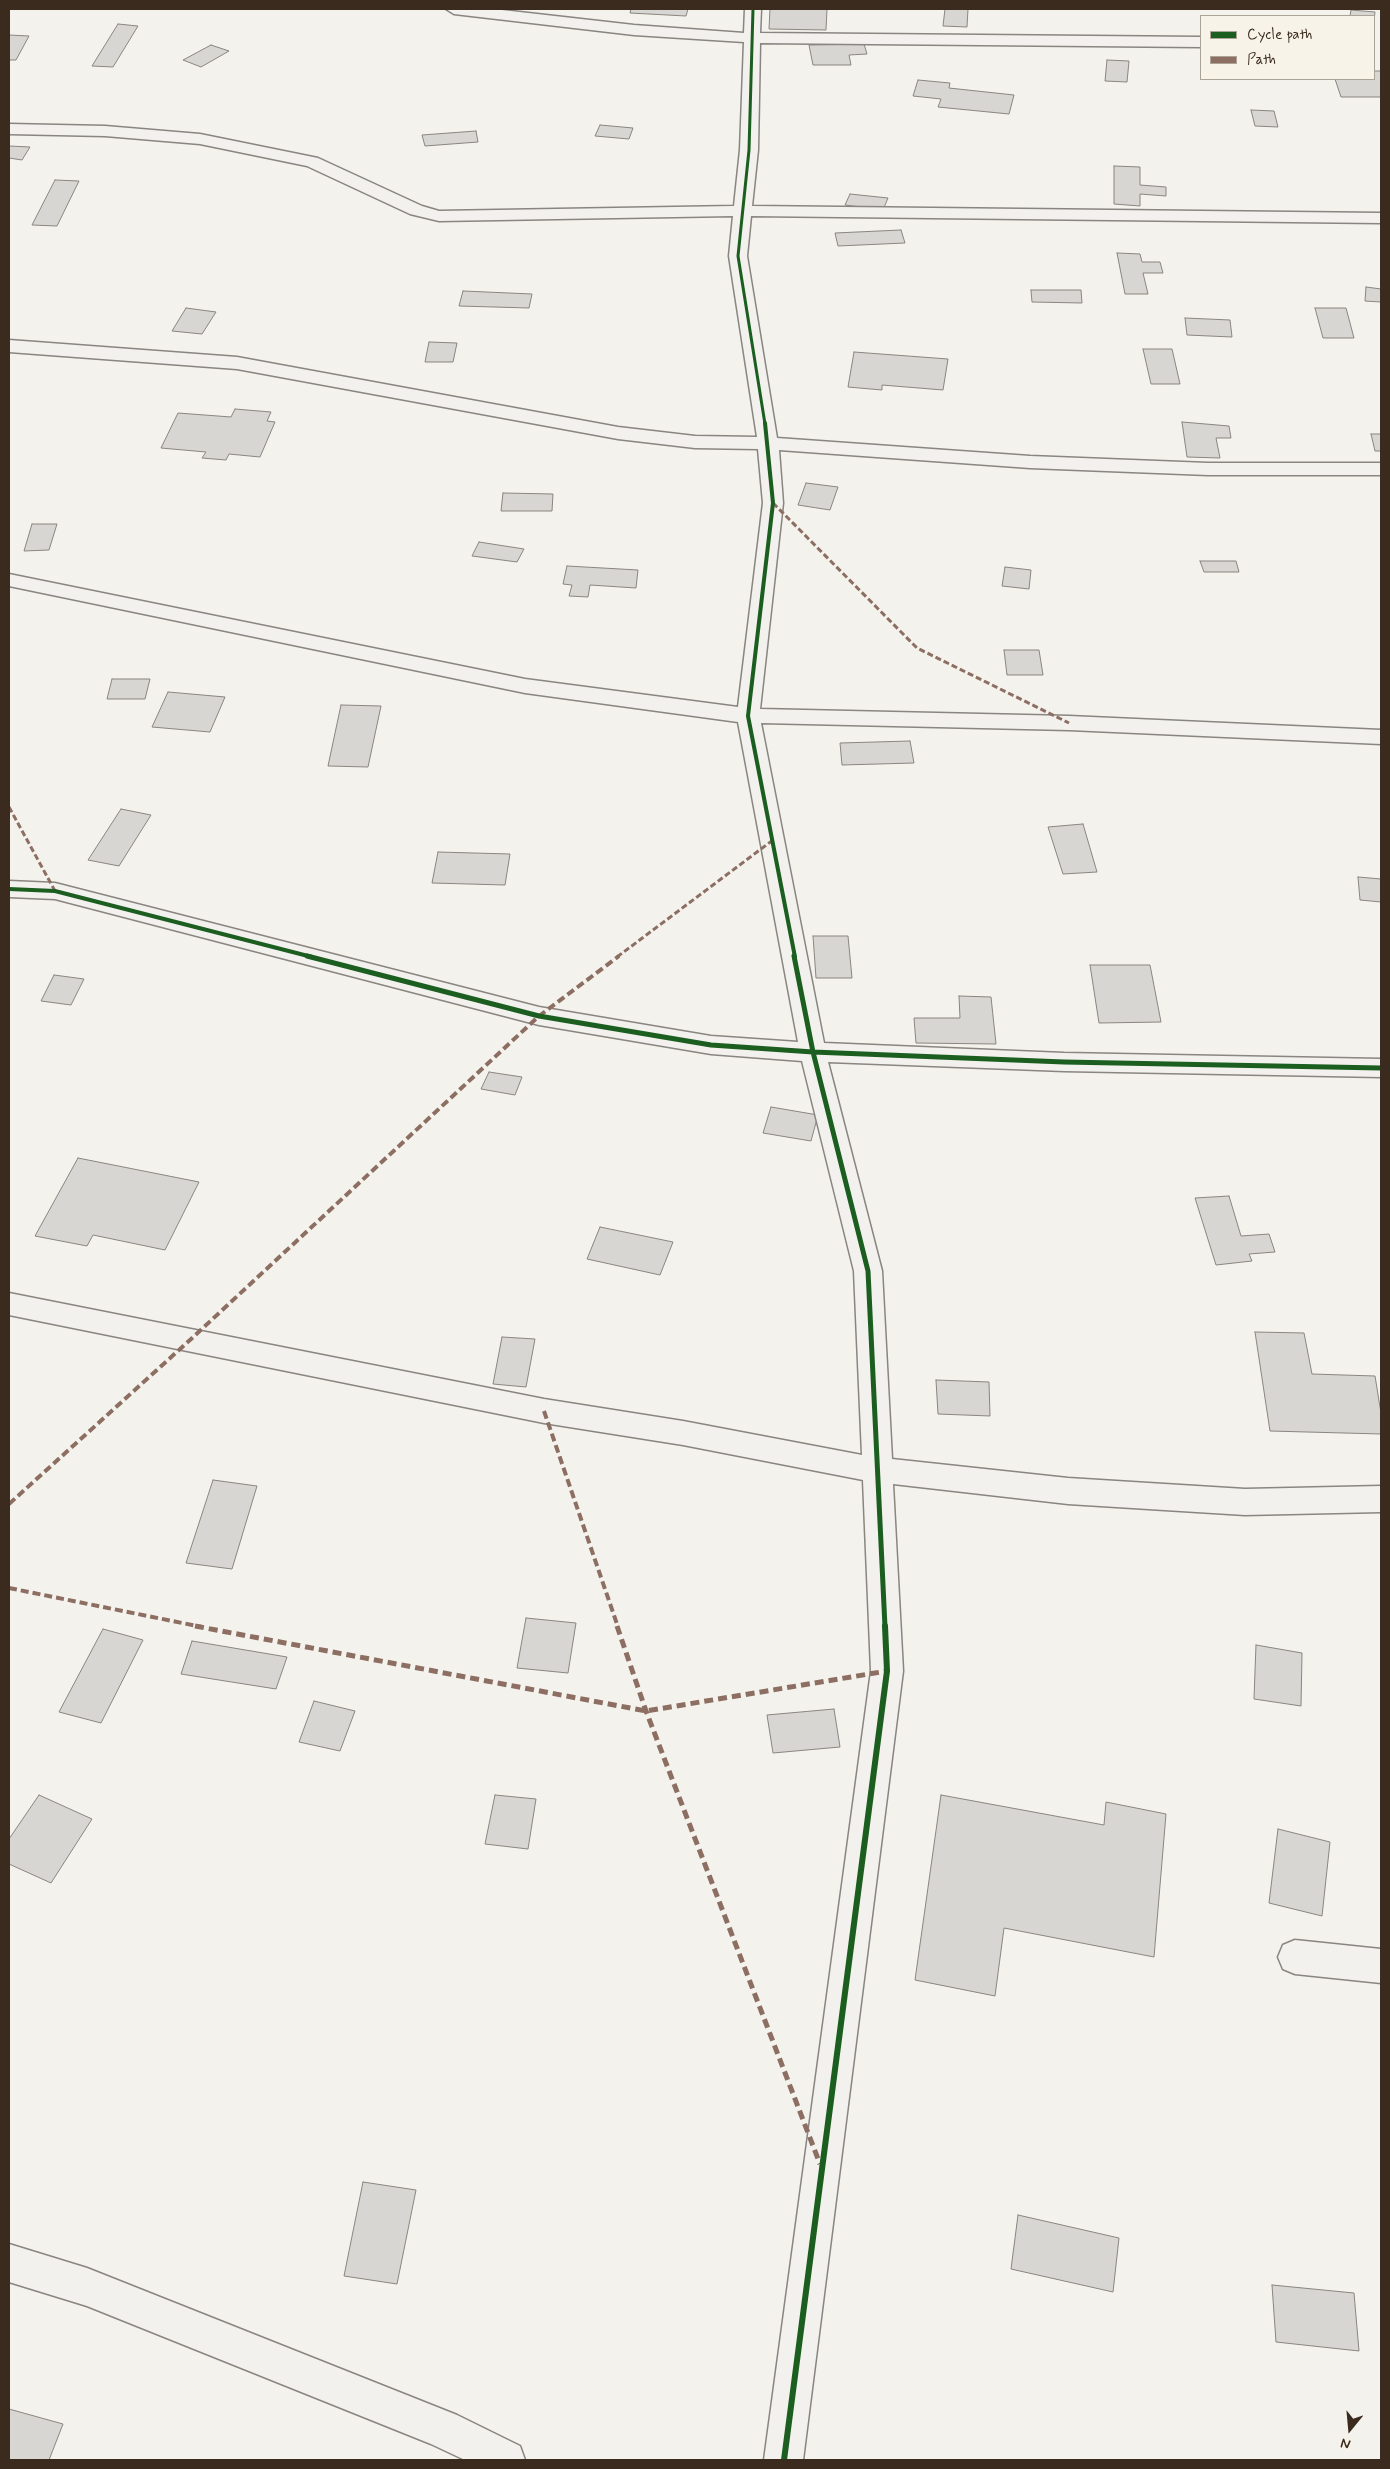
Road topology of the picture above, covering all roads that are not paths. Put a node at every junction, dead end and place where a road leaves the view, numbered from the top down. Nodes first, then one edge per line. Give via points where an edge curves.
1 (454, 9) edge
2 (753, 9) edge
3 (751, 38) junction
4 (1200, 42) edge
5 (9, 129) edge
6 (744, 211) junction
7 (1381, 218) edge
8 (9, 346) edge
9 (768, 443) junction
10 (1381, 469) edge
11 (9, 580) edge
12 (748, 716) junction
13 (1381, 737) edge
14 (9, 889) edge
15 (813, 1052) junction
16 (1381, 1068) edge
17 (9, 1304) edge
18 (877, 1470) junction
19 (1381, 1499) edge
20 (1295, 1957) dead end
21 (1381, 1966) edge
22 (9, 2263) edge
23 (506, 2460) edge
24 (784, 2460) edge

1 - 3 street via 634,30
2 - 3 street
3 - 4 street
3 - 6 street via 749,150
5 - 6 street via 105,131 200,139 312,162 428,215
6 - 7 street
6 - 9 street via 738,256
8 - 9 street via 237,363 618,433 695,442
9 - 10 street via 1040,462 1208,469
9 - 12 street via 773,503
11 - 12 street via 525,686
12 - 13 street via 1069,723
12 - 15 street
14 - 15 street via 55,891 539,1016 710,1045
15 - 16 street via 1064,1062
15 - 18 street via 868,1271
17 - 18 street via 544,1410
18 - 19 street via 1068,1491 1245,1502
18 - 24 street via 887,1671
20 - 21 street
22 - 23 street via 87,2287 443,2429

